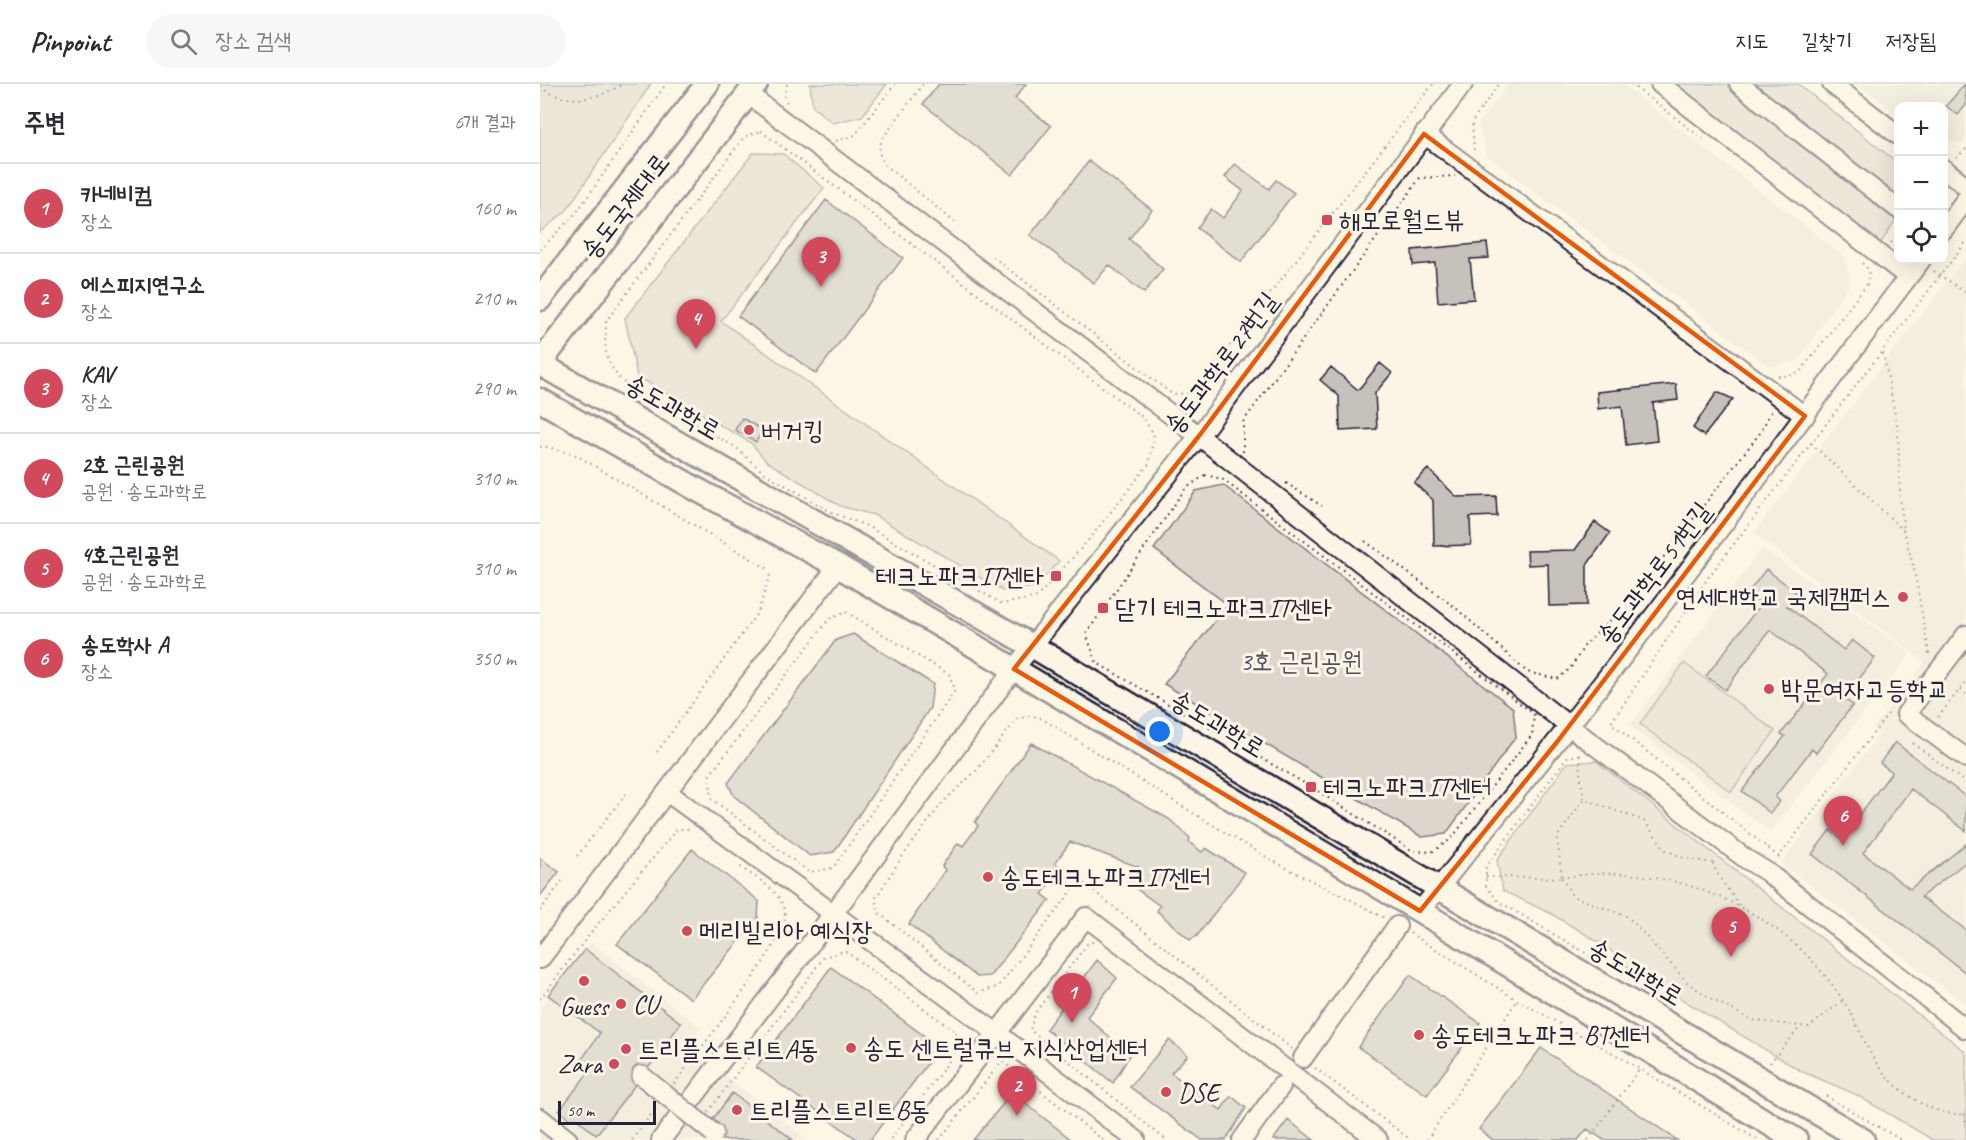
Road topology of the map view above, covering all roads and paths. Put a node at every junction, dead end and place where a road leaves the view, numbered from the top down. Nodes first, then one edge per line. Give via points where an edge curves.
1 (622, 84) edge
2 (666, 84) edge
3 (707, 84) edge
4 (787, 84) edge
5 (895, 84) edge
6 (923, 84) edge
7 (1432, 84) edge
8 (1463, 84) edge
9 (1499, 84) edge
10 (1660, 84) edge
11 (1739, 84) edge
12 (1832, 84) edge
13 (540, 87) edge
14 (752, 89) edge
15 (789, 106) dead end
16 (1894, 131) edge
17 (1424, 134) junction
18 (835, 142) dead end
19 (1966, 149) edge
20 (1474, 153) dead end
21 (1948, 164) edge
22 (1457, 176) dead end
23 (1966, 186) edge
24 (1966, 199) edge
25 (1894, 205) edge
26 (1948, 224) edge
27 (959, 226) dead end
28 (1966, 243) edge
29 (540, 250) edge
30 (993, 257) dead end
31 (1927, 265) edge
32 (1869, 270) dead end
33 (1941, 275) junction
34 (1908, 277) junction
35 (1966, 293) edge
36 (540, 299) edge
37 (1882, 351) junction
38 (540, 364) edge
39 (1769, 375) dead end
40 (540, 400) edge
41 (1767, 408) dead end
42 (1805, 416) junction
43 (1199, 436) junction
44 (1811, 443) junction
45 (540, 447) edge
46 (1243, 455) dead end
47 (1283, 481) dead end
48 (1322, 506) dead end
49 (1904, 531) junction
50 (1365, 541) dead end
51 (838, 566) junction
52 (768, 570) dead end
53 (771, 572) dead end
54 (1002, 604) joint
55 (1966, 635) edge
56 (1032, 646) junction
57 (1930, 661) dead end
58 (1014, 669) junction
59 (1966, 682) edge
60 (1960, 690) junction
61 (1966, 694) edge
62 (1936, 719) dead end
63 (1883, 720) dead end
64 (1049, 723) dead end
65 (1569, 726) junction
66 (1913, 743) dead end
67 (657, 752) dead end
68 (1587, 754) dead end
69 (1580, 755) junction
70 (1966, 758) edge
71 (1966, 783) edge
72 (667, 792) junction
73 (626, 794) dead end
74 (712, 799) joint
75 (1584, 800) junction
76 (690, 829) dead end
77 (1413, 851) joint
78 (577, 856) dead end
79 (1779, 857) junction
80 (734, 862) dead end
81 (1767, 873) junction
82 (1486, 878) junction
83 (1562, 878) junction
84 (562, 881) dead end
85 (1438, 888) junction
86 (1498, 901) dead end
87 (1741, 907) junction
88 (540, 911) edge
89 (1420, 911) junction
90 (833, 914) junction
91 (1397, 926) dead end
92 (1095, 941) dead end
93 (540, 959) edge
94 (540, 999) edge
95 (1517, 1000) dead end
96 (1842, 1001) junction
97 (1801, 1026) junction
98 (1966, 1029) edge
99 (998, 1034) junction
100 (1303, 1058) junction
101 (1766, 1067) dead end
102 (1640, 1069) dead end
103 (642, 1076) dead end
104 (673, 1085) dead end
105 (1281, 1086) dead end
106 (660, 1103) dead end
107 (1965, 1114) edge
108 (706, 1115) dead end
109 (540, 1118) edge
110 (1966, 1122) edge
111 (718, 1136) edge
112 (568, 1140) edge
113 (632, 1140) edge
114 (661, 1140) edge
115 (890, 1140) edge
116 (915, 1140) edge
117 (939, 1140) edge
118 (1103, 1140) edge
119 (1136, 1140) edge
120 (1166, 1140) edge
121 (1242, 1140) edge
122 (1378, 1140) edge
123 (1411, 1140) edge
124 (1427, 1140) edge
125 (1588, 1140) edge
126 (1796, 1140) edge
127 (1863, 1140) edge

1 - 13 path via 598,96 572,99
2 - 29 path via 577,212
3 - 36 main road, 송도국제대로
4 - 15 path via 784,98
5 - 18 path via 855,135
6 - 27 path via 882,139 879,152 883,163
7 - 30 path via 1193,393 1172,394
8 - 17 street, 송도과학로27번길
9 - 20 path via 1472,122
10 - 34 street
11 - 25 street
12 - 16 street
14 - 38 main road, 송도국제대로
14 - 43 street
17 - 42 street
17 - 43 street, 송도과학로27번길
19 - 21 path
21 - 23 street
22 - 46 path via 1420,178 1244,422
24 - 26 street
28 - 33 path
31 - 33 path
31 - 34 street, 송도과학로51번길
32 - 39 path via 1868,283 1800,372 1790,376
33 - 35 path
33 - 37 path
34 - 42 street, 송도과학로51번길
37 - 44 path
37 - 49 path via 1898,430
38 - 56 main road, 송도과학로
40 - 51 main road
41 - 50 path via 1771,412 1753,442 1627,604 1557,679 1527,672 1456,608
42 - 65 street, 송도과학로51번길
43 - 56 street, 송도과학로27번길
43 - 65 street
44 - 49 path
44 - 79 path via 1710,575 1611,723
45 - 52 path via 576,455
47 - 48 path
49 - 57 path
51 - 58 main road
51 - 72 street
53 - 67 path via 758,612
54 - 54 path via 867,526 831,512 763,472 735,447 623,382 611,369 605,354 606,321 744,137 761,131 768,134 1142,417 1154,434 1149,464 1086,543 1037,597
55 - 70 street via 1906,714
56 - 58 street, 송도과학로27번길
56 - 85 main road, 송도과학로
58 - 89 main road
58 - 90 street, 송도과학로27번길
59 - 60 path
60 - 61 path
60 - 62 path
63 - 79 path
64 - 100 path via 1038,717 1017,719 976,770 943,802 902,857 875,899 879,913 978,993 999,986 1080,880
65 - 81 street
65 - 85 street, 송도과학로51번길
66 - 71 path
68 - 69 path
69 - 75 path
69 - 82 path via 1567,757 1486,867
72 - 90 street
72 - 93 street
73 - 78 path
74 - 74 path via 809,872 833,868 954,692 950,675 846,612 829,619 709,776
75 - 83 path via 1557,837
75 - 87 path via 1644,821 1666,850 1713,863 1715,873
76 - 94 path via 677,829
77 - 77 path via 1097,663 1086,634 1185,489 1205,475 1222,479 1534,714 1532,735 1451,839 1432,852
79 - 81 path
80 - 104 path via 778,895 785,915 782,932 756,975
81 - 98 street
82 - 83 path
82 - 86 path via 1486,886
83 - 87 path via 1629,873 1674,880
83 - 97 path via 1572,896 1626,916 1689,984 1717,1002 1752,1020
84 - 88 path
85 - 89 street, 송도과학로51번길
85 - 127 main road, 송도과학로
87 - 96 path via 1792,942 1816,965
89 - 126 main road
90 - 99 street
90 - 114 street, 송도과학로27번길
91 - 100 street
92 - 120 path via 1088,943 1035,1013 1030,1030
95 - 124 path
96 - 97 path via 1809,1028
96 - 107 path via 1883,1072 1928,1108
97 - 101 path
99 - 116 street
99 - 119 street
99 - 122 street via 1086,917
100 - 123 path
102 - 125 path
103 - 111 street, bridge
105 - 121 street
106 - 113 path
107 - 110 path
108 - 115 path via 824,957 845,951 956,1032 956,1052
109 - 112 street
117 - 118 path via 1002,1061

